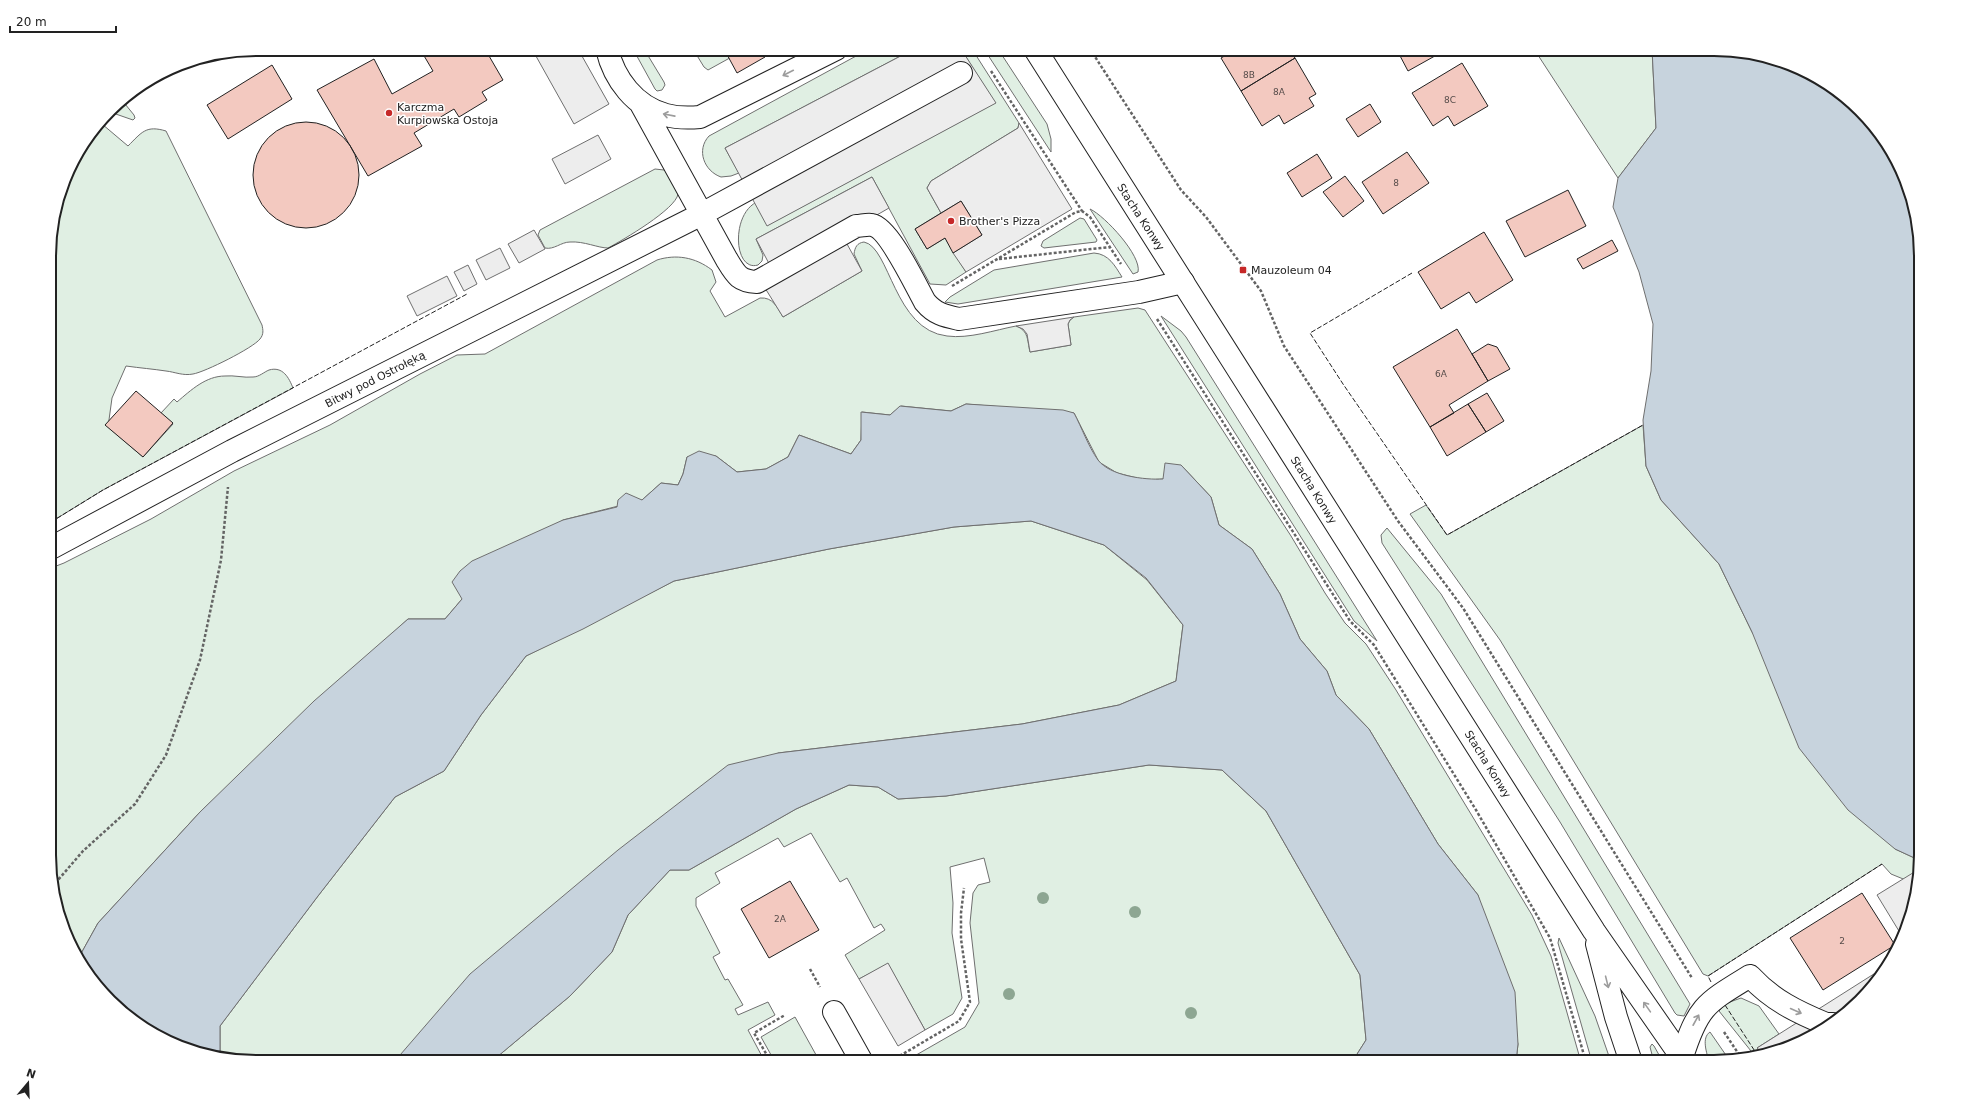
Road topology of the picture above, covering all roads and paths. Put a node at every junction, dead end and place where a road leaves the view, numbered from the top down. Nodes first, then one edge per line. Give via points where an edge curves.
1 (609, 56) edge
2 (822, 56) edge
3 (1039, 56) edge
4 (1095, 56) edge
5 (990, 69) dead end
6 (961, 73) dead end
7 (641, 104) junction
8 (1082, 211) junction
9 (702, 214) junction
10 (1110, 247) junction
11 (997, 260) junction
12 (1183, 282) junction
13 (1139, 292) junction
14 (925, 302) junction
15 (232, 451) junction
16 (56, 545) edge
17 (58, 880) edge
18 (964, 888) dead end
19 (1594, 931) junction
20 (1706, 1005) junction
21 (834, 1012) dead end
22 (785, 1015) dead end
23 (1823, 1023) edge
24 (1738, 1053) edge
25 (767, 1055) edge
26 (858, 1055) edge
27 (901, 1055) edge
28 (1584, 1055) edge
29 (1629, 1055) edge
30 (1680, 1055) edge
31 (1684, 1055) edge

1 - 7 main road via 620,81
2 -> 7 main road via 700,117 665,115
3 - 12 main road, Stacha Konwy
4 - 20 path via 1181,190 1206,216 1261,291 1284,346 1398,521 1463,608
5 - 8 path
6 - 9 main road, Bitwy pod Ostrołęką
7 - 9 main road
8 - 10 path via 1090,217
8 - 11 path via 1076,212
9 - 14 main road via 735,274 745,282 757,282 856,226 872,224 882,230 892,242
9 - 15 main road, Bitwy pod Ostrołęką
10 - 11 path
10 - 13 path
11 - 14 path
12 - 13 main road
12 - 19 main road, Stacha Konwy
13 - 14 main road via 959,319 932,311
13 - 28 path via 1350,621 1374,645 1523,889 1550,938
15 - 16 main road, Bitwy pod Ostrołęką
15 - 17 path via 221,560 202,652 166,755 136,804 83,851
18 - 27 path via 961,939 970,1002 959,1021
19 -> 29 main road, Stacha Konwy
30 -> 19 main road, Stacha Konwy
20 -> 23 main road via 1750,976 1759,986 1790,1008
20 - 24 path
31 -> 20 main road via 1696,1018
21 - 26 main road
22 - 25 path via 754,1033

